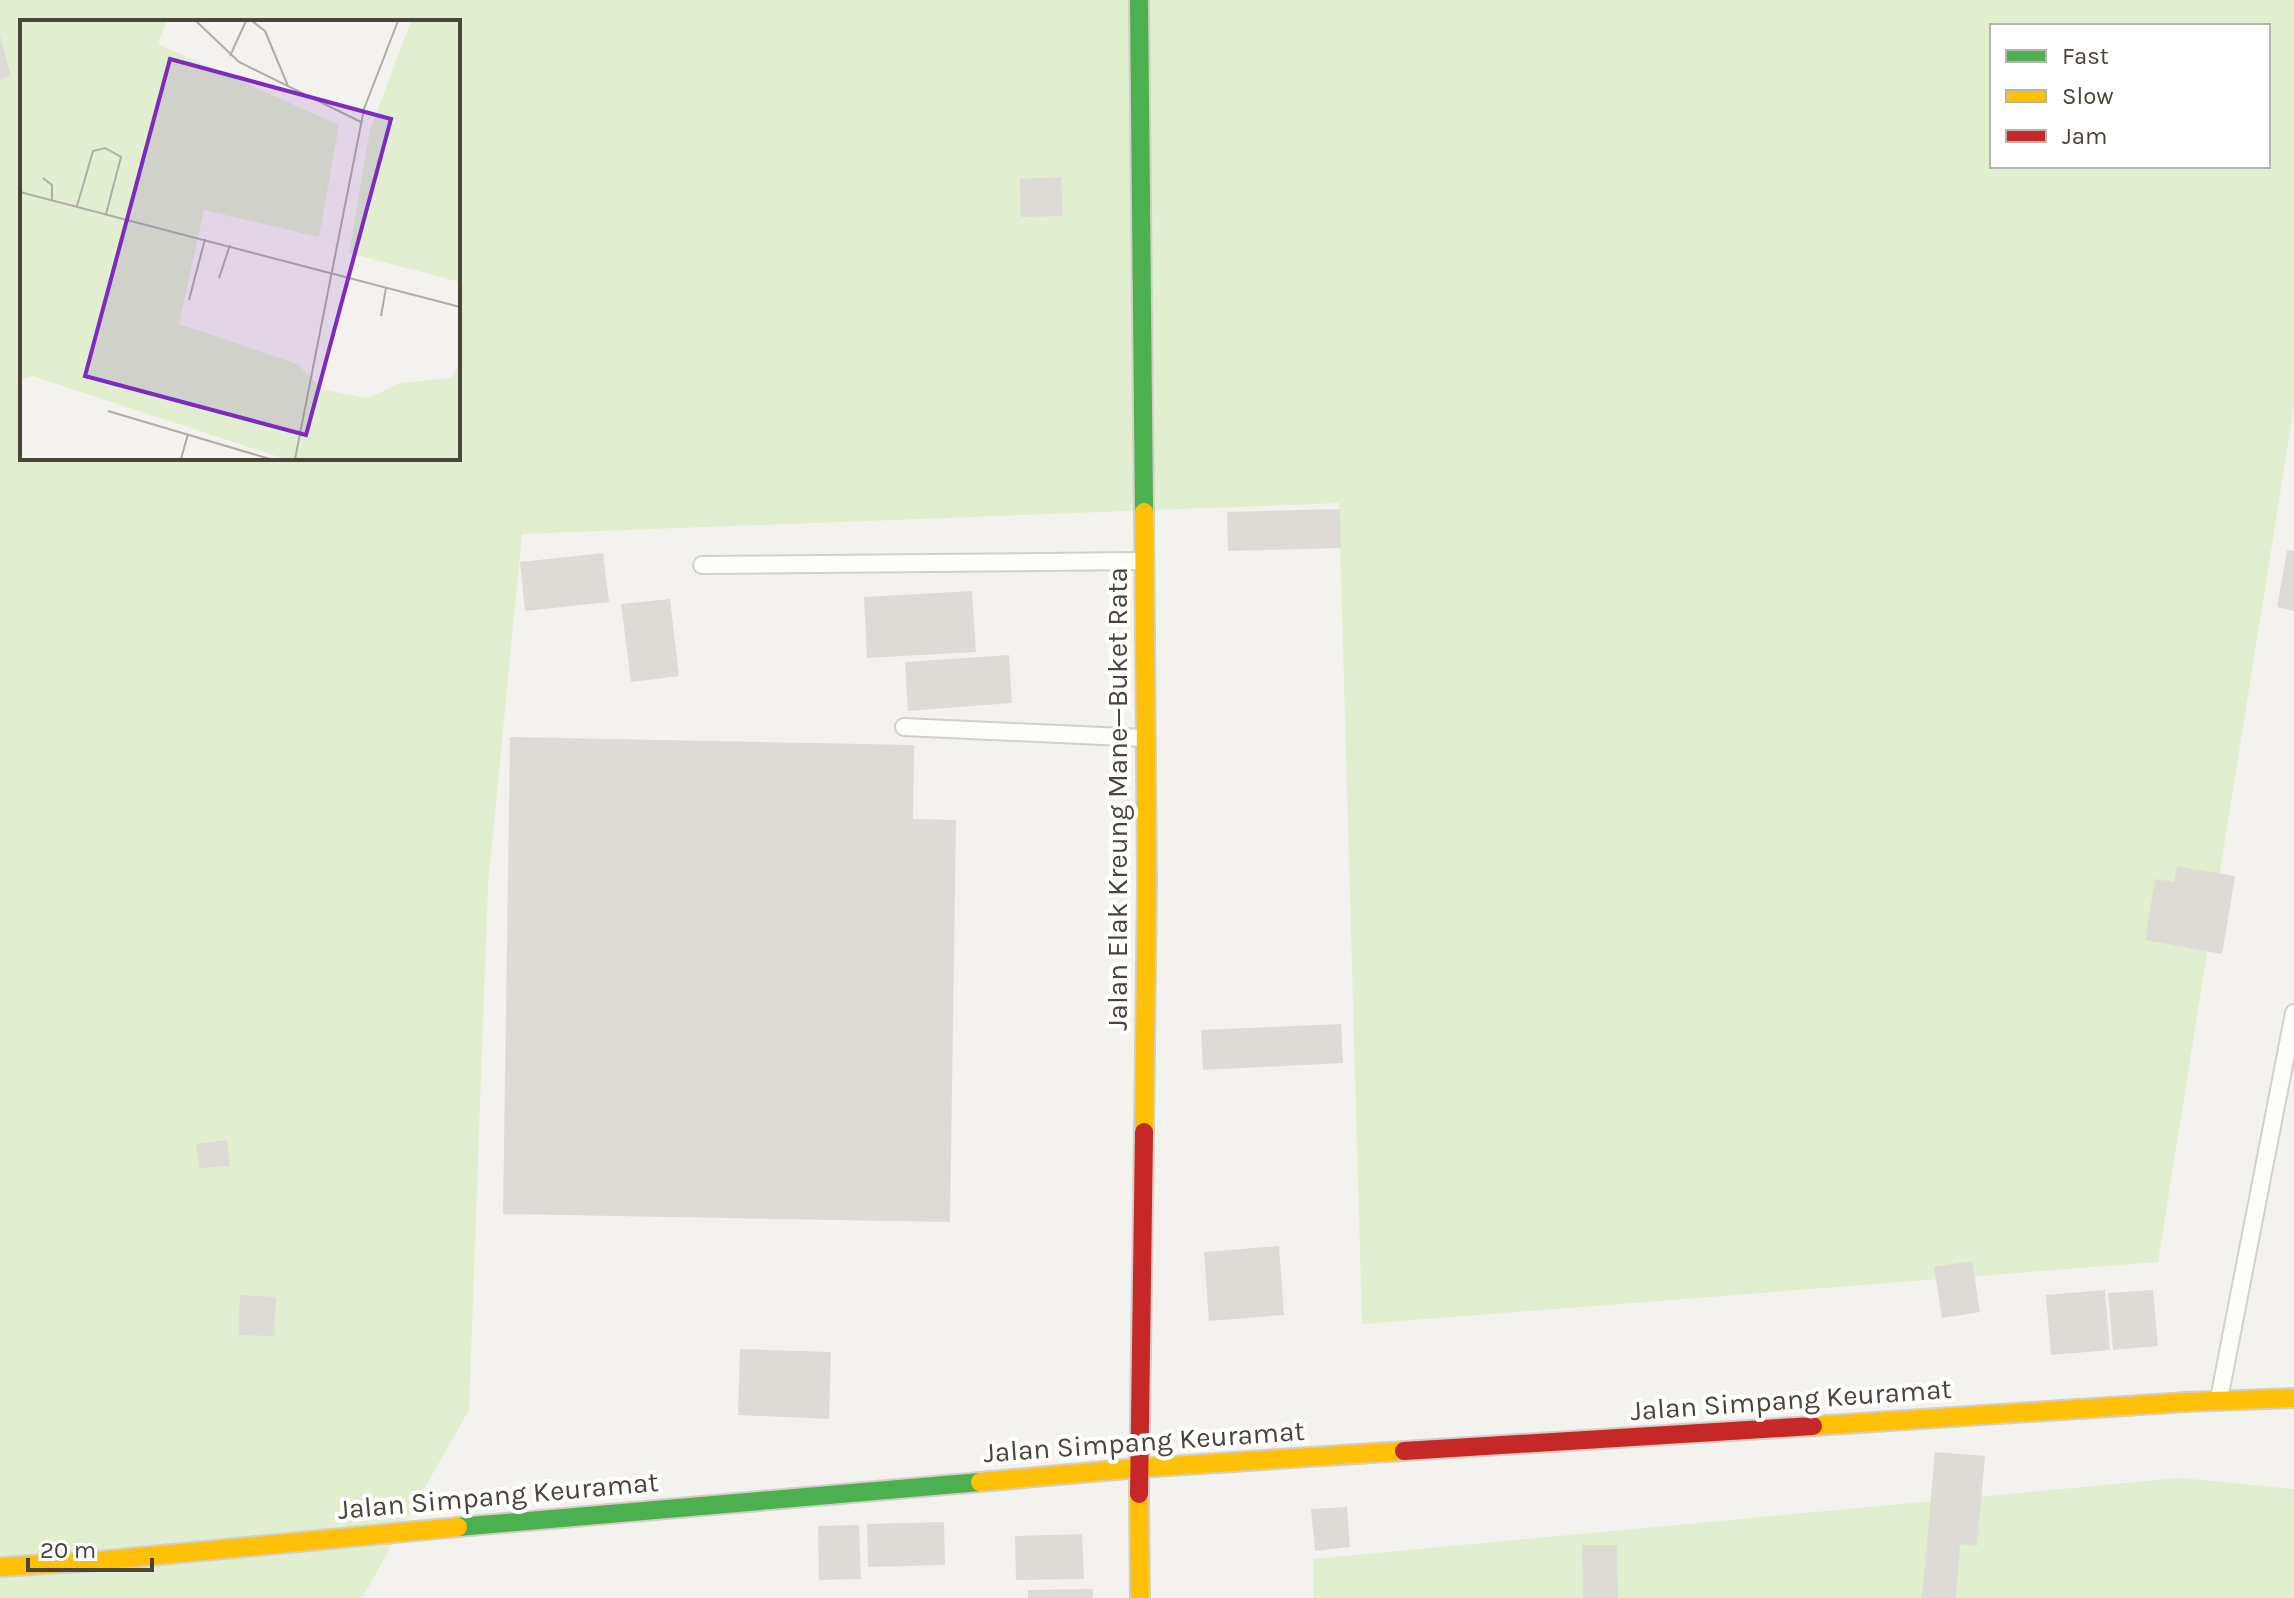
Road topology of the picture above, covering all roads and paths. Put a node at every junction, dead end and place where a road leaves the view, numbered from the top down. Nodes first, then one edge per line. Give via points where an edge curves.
1 (1139, 0) edge
2 (1145, 561) junction
3 (702, 565) dead end
4 (904, 727) dead end
5 (1146, 738) junction
6 (2294, 1013) edge
7 (2294, 1398) edge
8 (2219, 1401) junction
9 (1139, 1468) junction
10 (0, 1567) edge
11 (1140, 1598) edge

1 - 2 main road, Jalan Elak Kreung Mane—Buket Rata
2 - 3 lane
2 - 5 main road, Jalan Elak Kreung Mane—Buket Rata
4 - 5 lane
5 - 9 main road, Jalan Elak Kreung Mane—Buket Rata
6 - 8 lane
7 - 8 main road, Jalan Simpang Keuramat
8 - 9 main road, Jalan Simpang Keuramat
9 - 10 main road, Jalan Simpang Keuramat
9 - 11 main road, Jalan Elak Kreung Mane—Buket Rata

